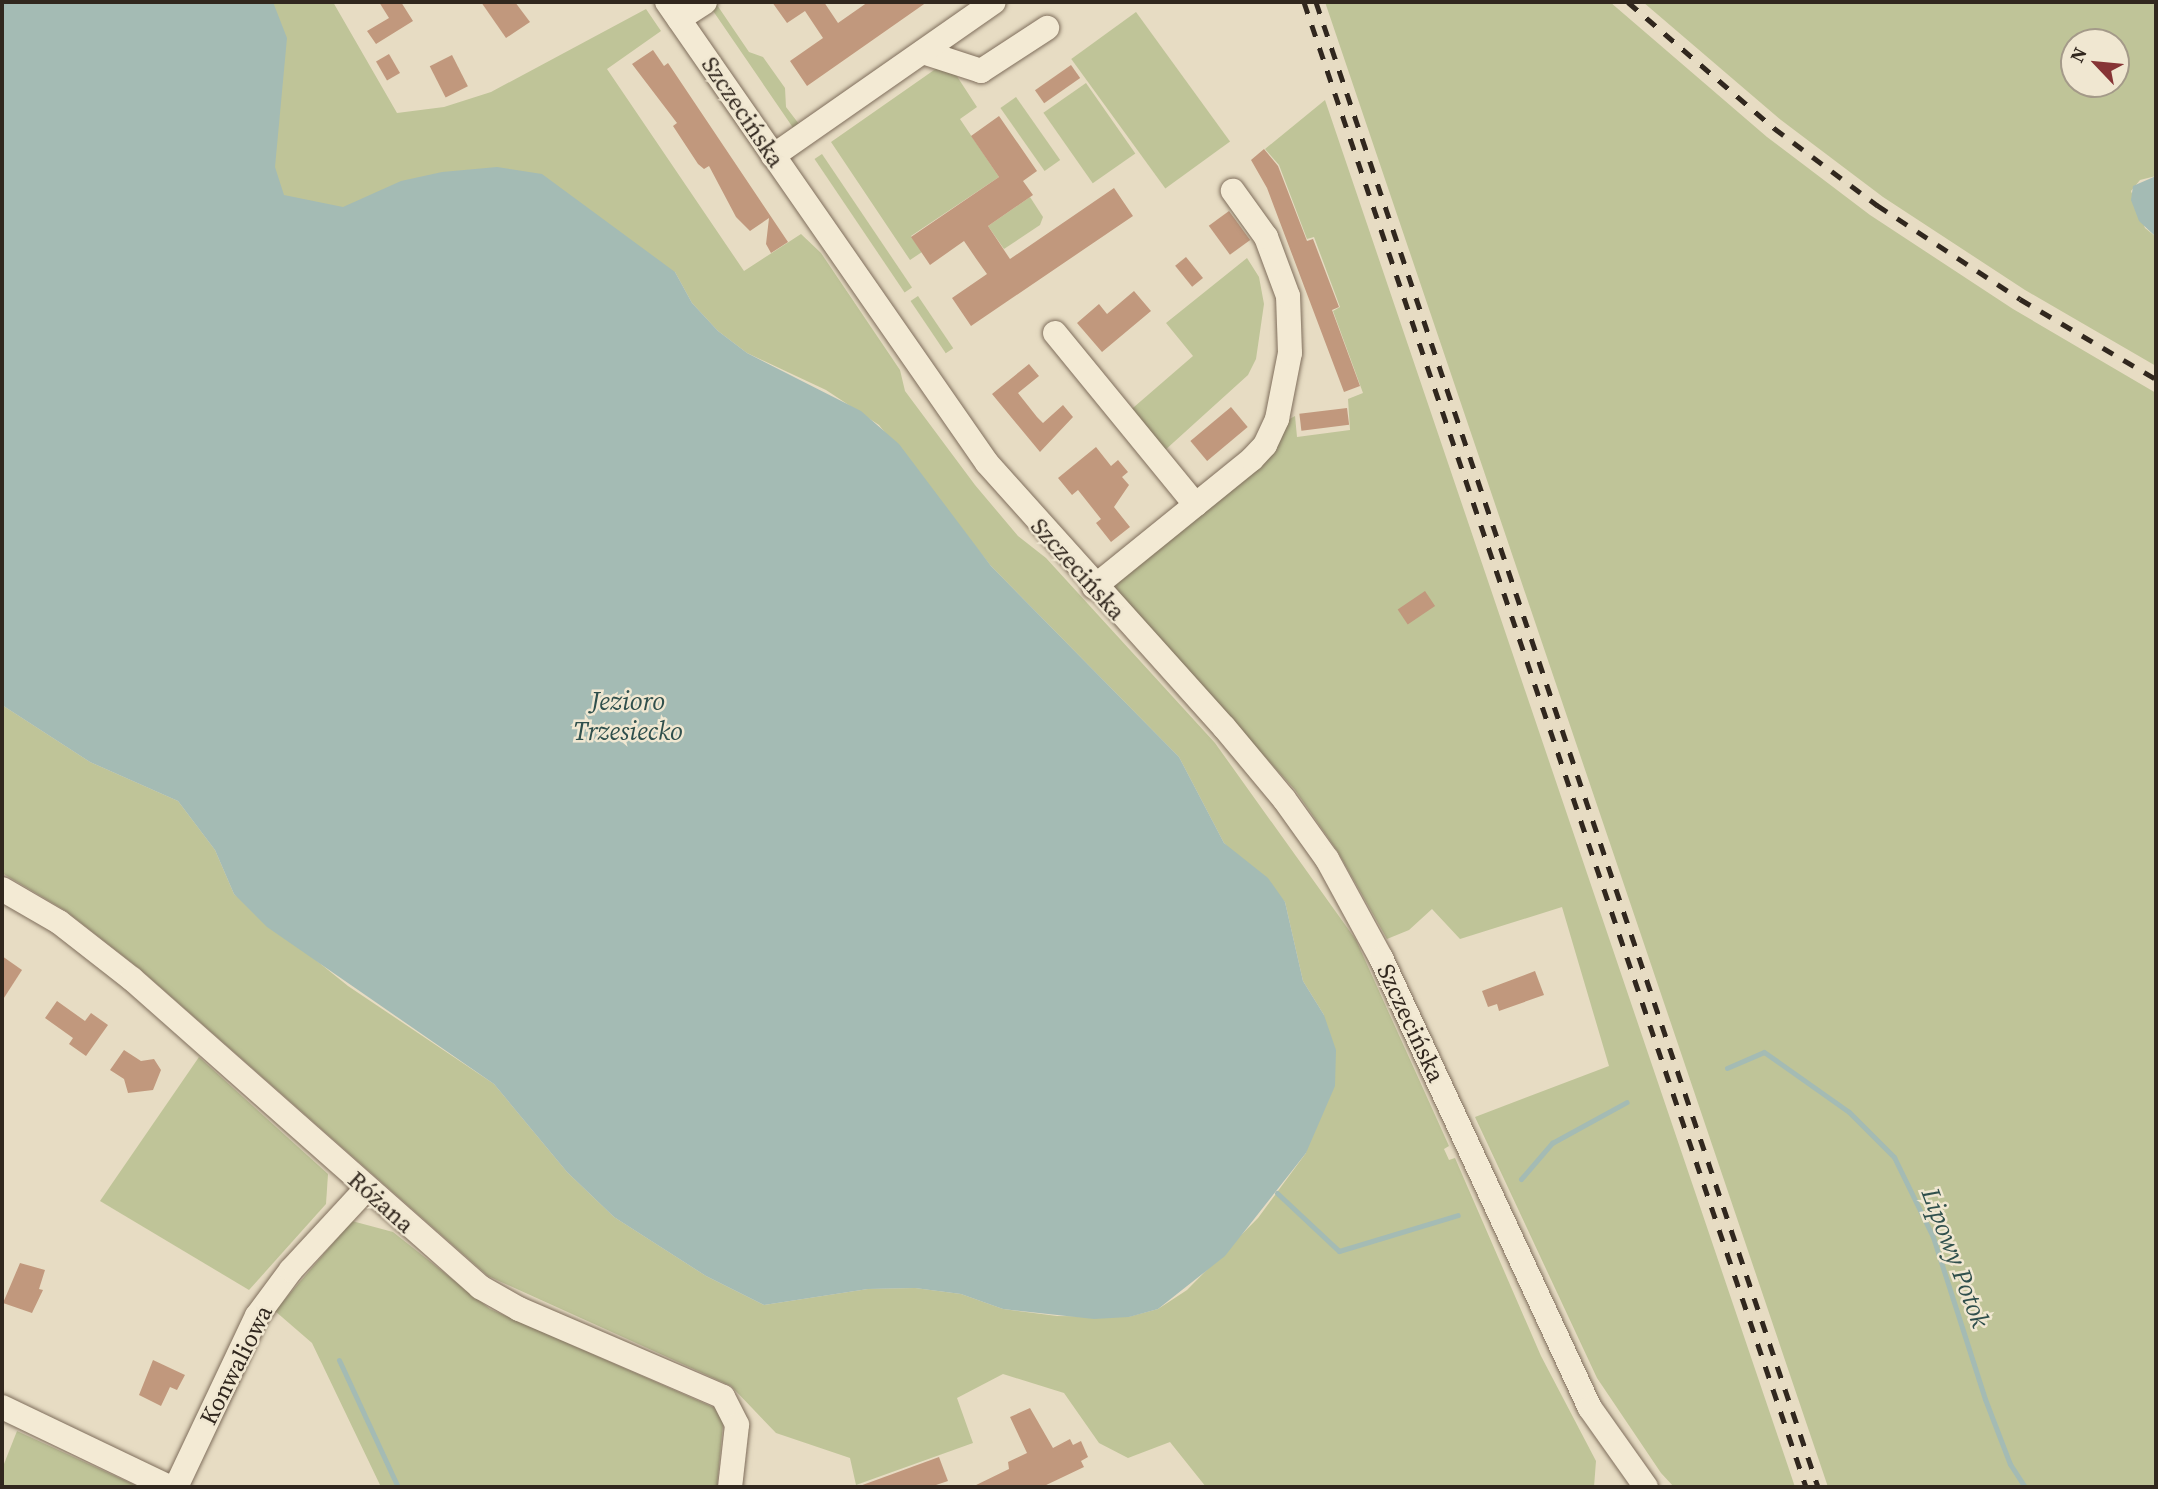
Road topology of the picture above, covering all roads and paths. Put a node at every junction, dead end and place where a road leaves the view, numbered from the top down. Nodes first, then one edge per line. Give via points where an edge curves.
1 (705, 2) edge
2 (994, 2) edge
3 (673, 10) edge
4 (1047, 28) dead end
5 (923, 52) junction
6 (773, 156) junction
7 (1233, 191) dead end
8 (1055, 333) dead end
9 (1196, 505) junction
10 (1094, 587) junction
11 (2, 889) edge
12 (366, 1189) junction
13 (2, 1407) edge
14 (1636, 1484) edge
15 (169, 1487) edge
16 (176, 1487) edge
17 (730, 1487) edge

1 - 3 street
2 - 5 street
3 - 6 street, Szczecińska
4 - 5 street via 981,71
5 - 6 street
6 - 10 street, Szczecińska via 963,431
7 - 9 street via 1266,236 1282,275 1288,296 1290,353 1277,419 1265,445
8 - 9 street
9 - 10 street
10 - 14 street, Szczecińska via 1224,727 1327,859 1381,958 1590,1408
11 - 12 street, Różana via 59,922 122,971
12 - 16 street, Konwaliowa via 263,1307
12 - 17 street, Różana via 457,1270 496,1298 723,1397 737,1425
13 - 15 street

